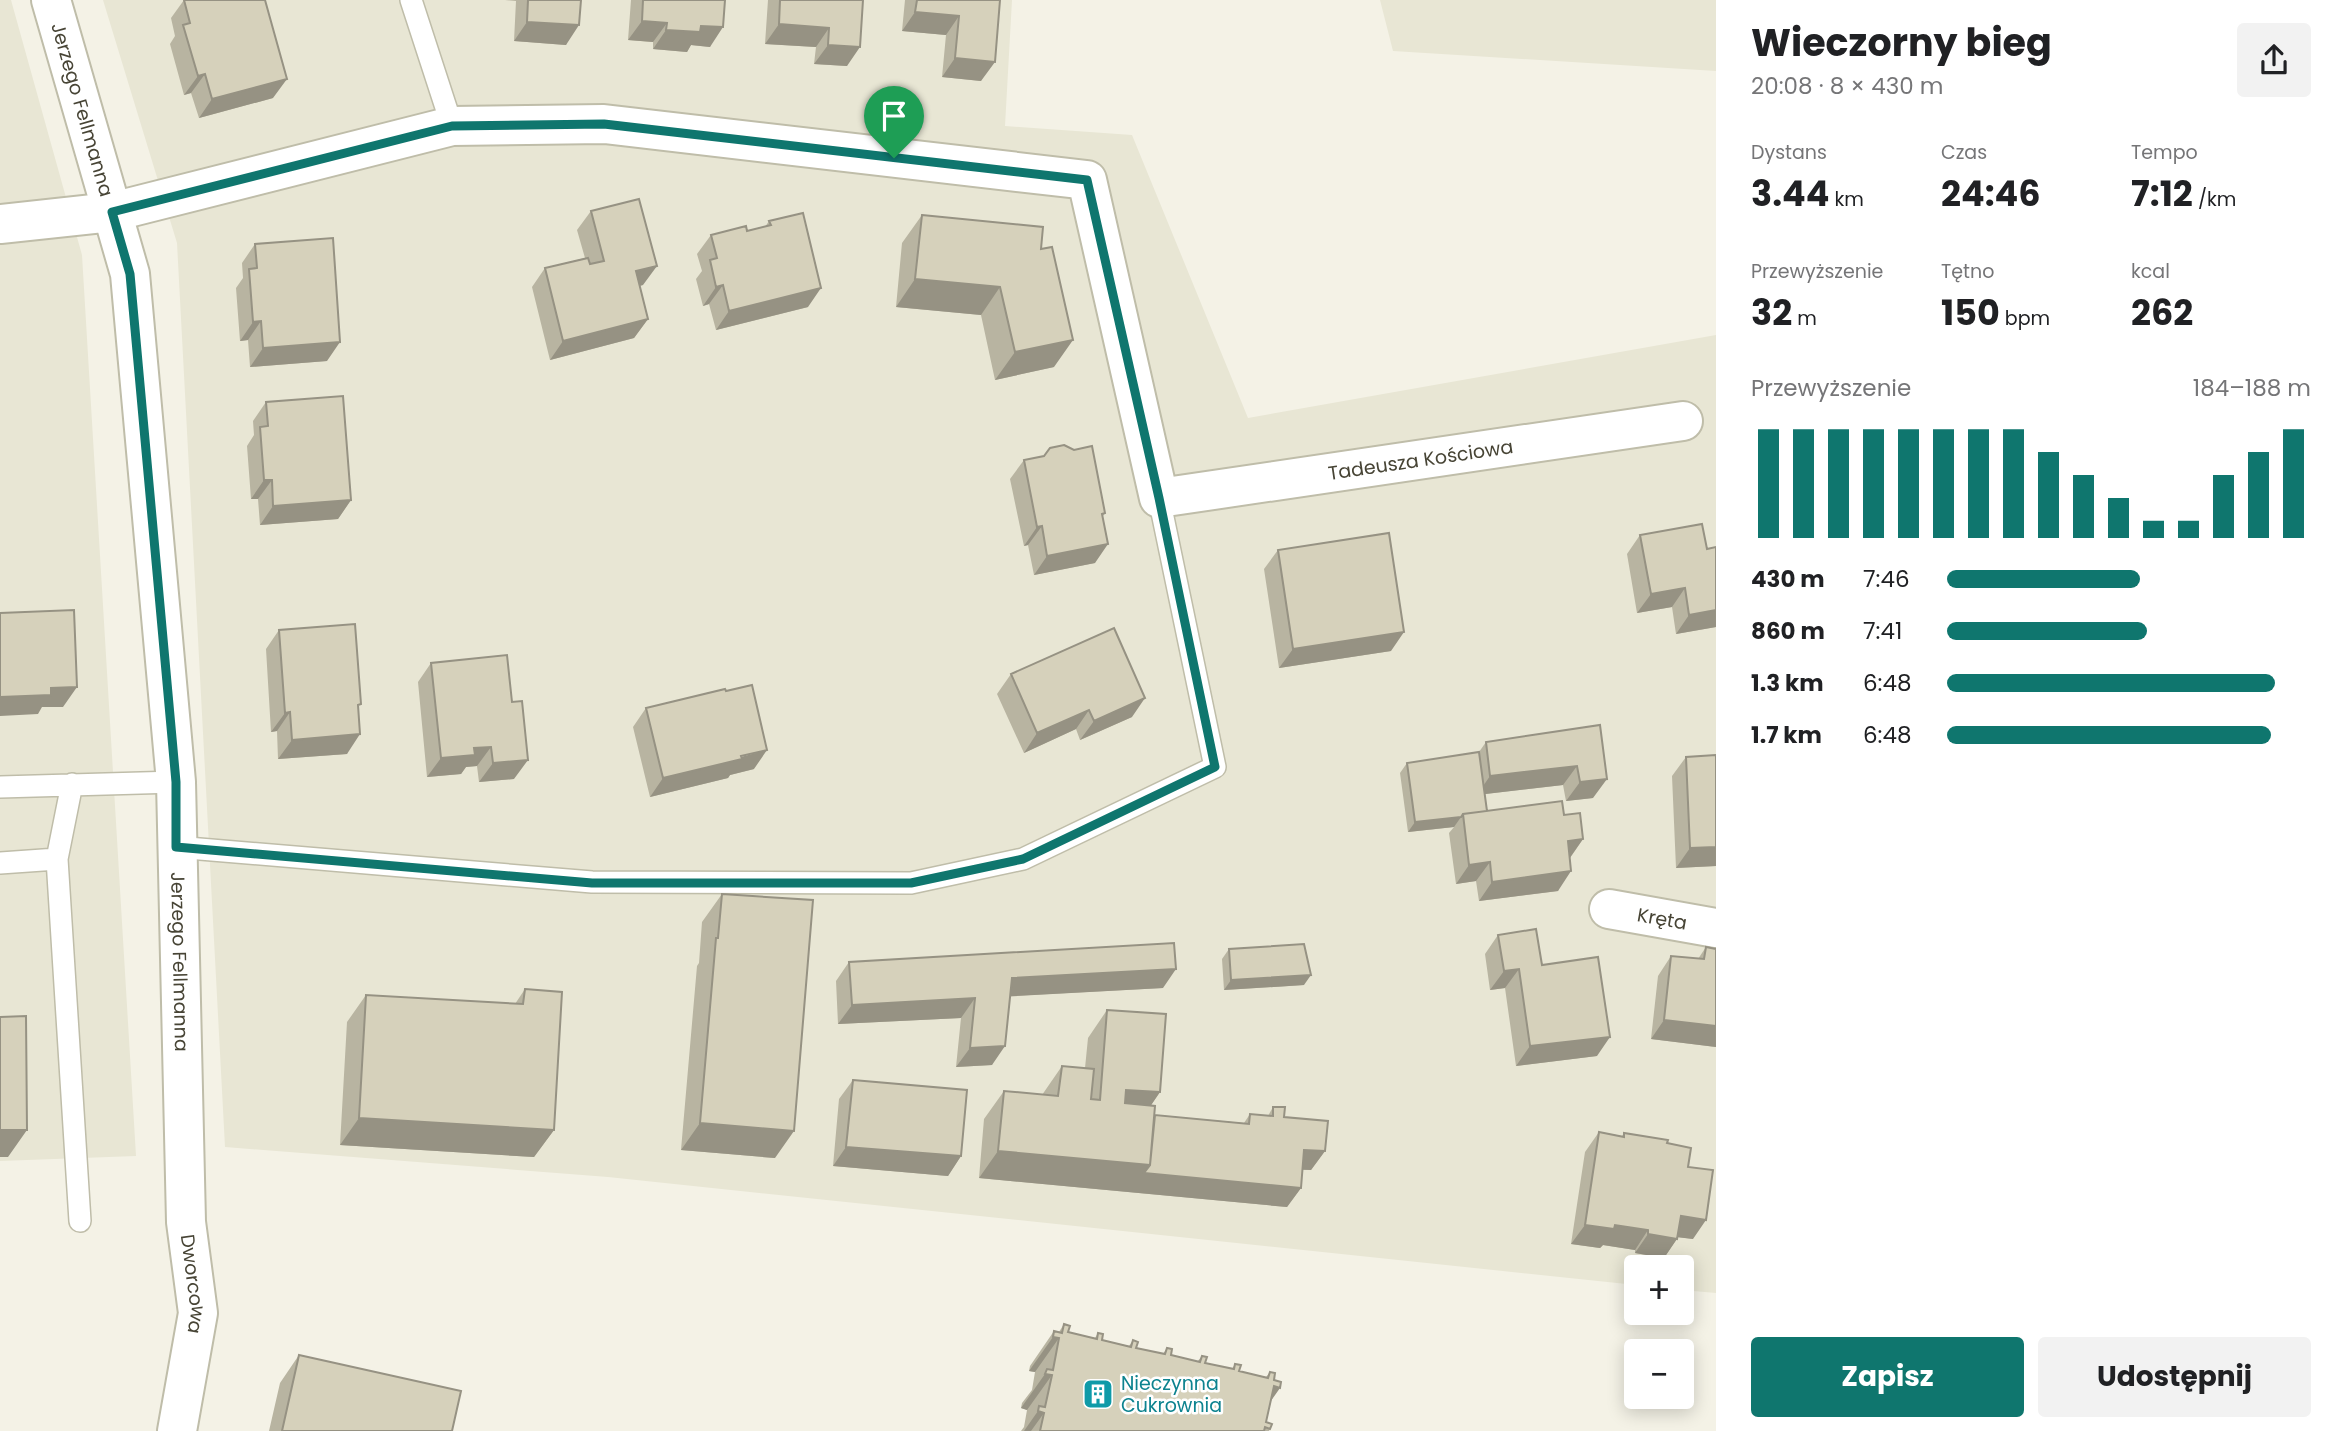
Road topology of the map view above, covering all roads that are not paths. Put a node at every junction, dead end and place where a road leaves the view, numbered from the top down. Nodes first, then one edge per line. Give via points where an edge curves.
1 (51, 0) edge
2 (411, 0) edge
3 (452, 126) junction
4 (112, 212) junction
5 (0, 224) edge
6 (1683, 421) dead end
7 (1159, 498) junction
8 (176, 782) junction
9 (72, 784) junction
10 (0, 787) edge
11 (176, 847) junction
12 (57, 859) junction
13 (0, 863) edge
14 (1609, 909) dead end
15 (1716, 928) edge
16 (80, 1220) dead end
17 (186, 1222) joint
18 (177, 1431) edge

1 - 4 street, Jerzego Fellmanna
2 - 3 lane
3 - 4 street
3 - 7 street via 604,124 1087,180
4 - 5 street
4 - 8 street, Jerzego Fellmanna via 130,274
6 - 7 street, Tadeusza Kościowa
7 - 11 lane via 1215,767 1023,859 911,883 592,883
8 - 9 lane
8 - 11 street, Jerzego Fellmanna
9 - 10 lane
9 - 12 lane
11 - 17 street, Jerzego Fellmanna
12 - 13 lane
12 - 16 lane
14 - 15 street, Kręta
17 - 18 street, Dworcowa via 198,1313

